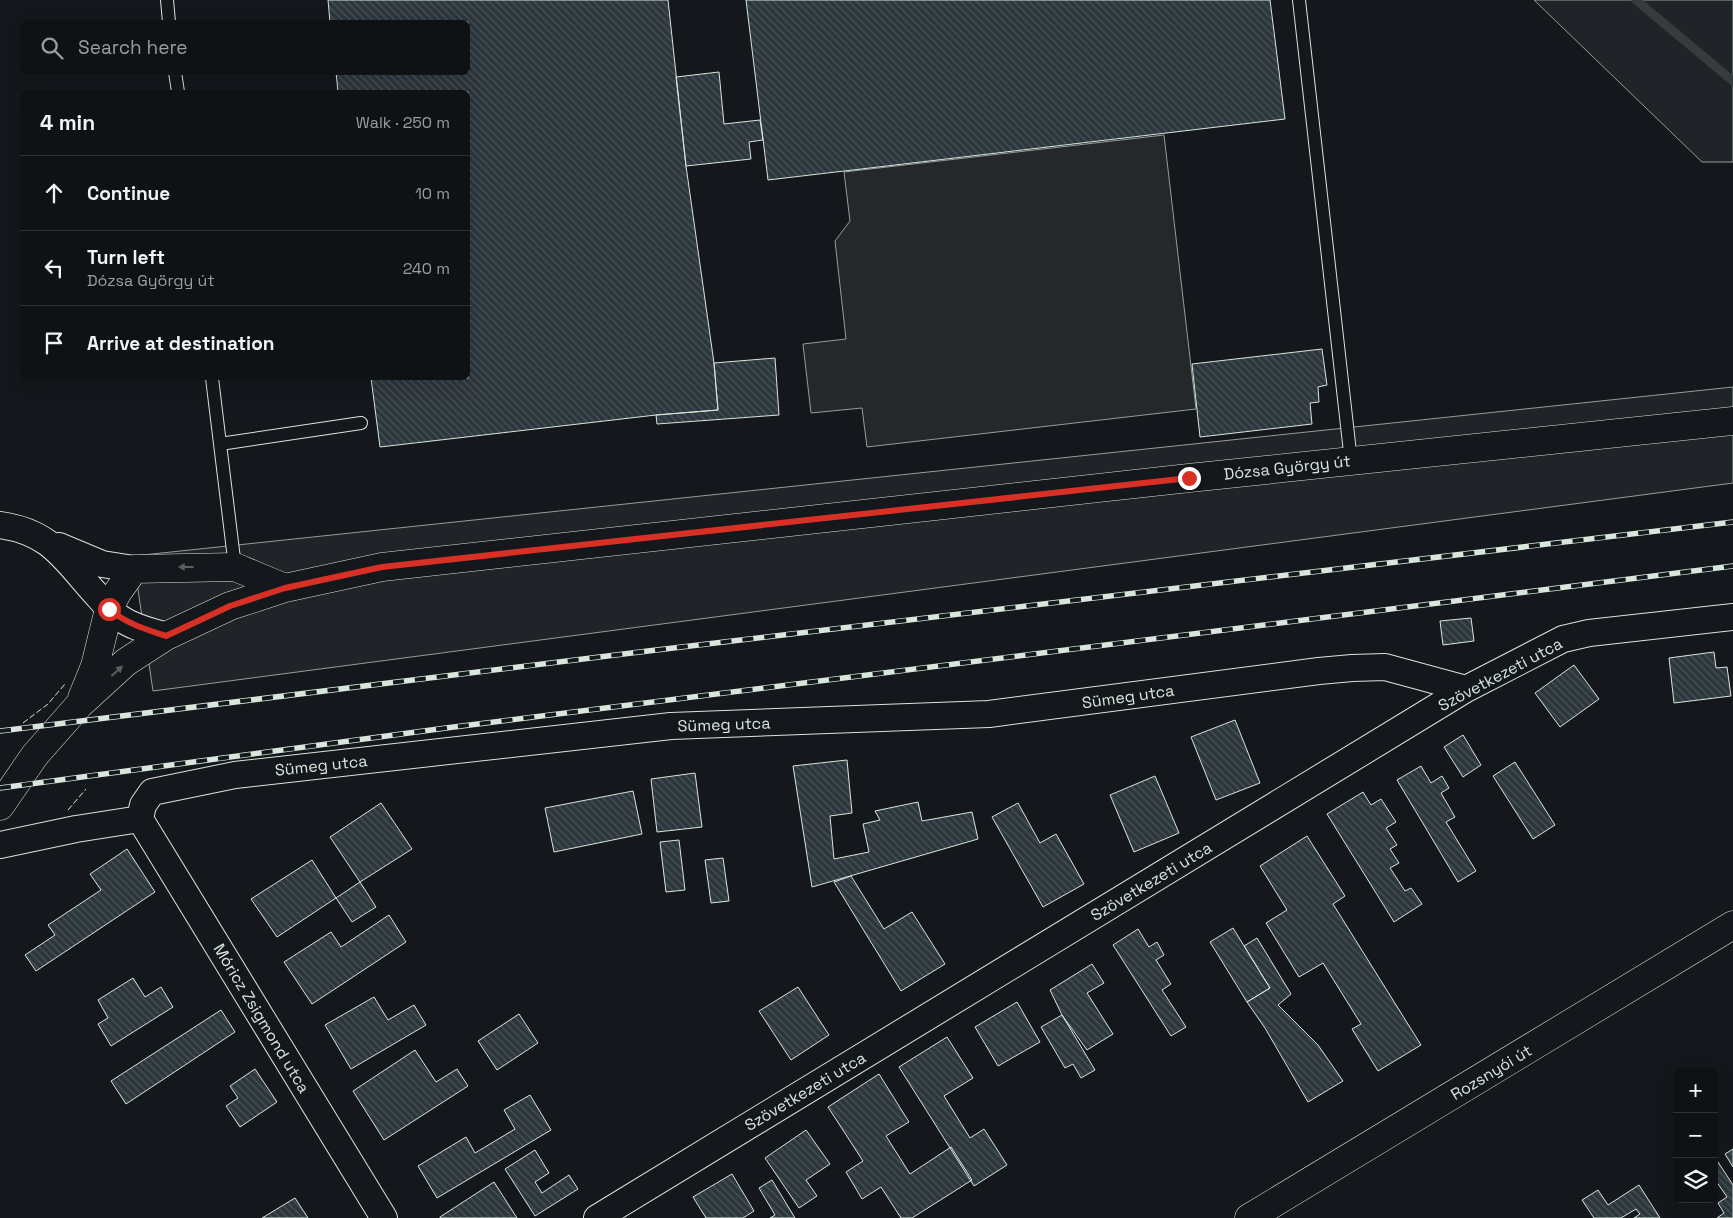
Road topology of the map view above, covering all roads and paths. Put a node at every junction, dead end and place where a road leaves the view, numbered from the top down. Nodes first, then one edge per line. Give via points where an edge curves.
1 (167, 0) edge
2 (1299, 0) edge
3 (169, 20) edge
4 (175, 75) edge
5 (178, 90) edge
6 (212, 380) edge
7 (1733, 421) edge
8 (361, 423) dead end
9 (220, 444) junction
10 (1351, 461) junction
11 (0, 525) edge
12 (46, 540) junction
13 (235, 567) junction
14 (134, 569) junction
15 (285, 588) junction
16 (109, 609) junction
17 (1733, 617) edge
18 (166, 636) junction
19 (1466, 689) junction
20 (80, 704) junction
21 (0, 806) edge
22 (140, 819) junction
23 (0, 845) edge
24 (1733, 925) edge
25 (384, 1218) edge
26 (597, 1218) edge
27 (1249, 1218) edge

1 - 3 lane
2 - 10 lane
4 - 5 lane
6 - 9 lane
7 - 10 main road, Dózsa György út
8 - 9 lane
9 - 13 lane
10 - 15 main road, Dózsa György út via 382,567
11 - 12 street
12 - 14 street via 102,564
12 - 16 street
13 -> 14 main road
13 - 15 main road
14 - 16 main road
15 - 18 main road, Dózsa György út via 230,606
16 - 18 street via 135,626
16 - 20 main road via 95,666
17 - 19 street, Szövetkezeti utca via 1589,633 1562,639
20 -> 18 main road, Dózsa György út via 126,662
19 - 22 street, Sümeg utca via 1385,668 1352,668 989,714 671,726 235,774 152,792 143,806
19 - 26 street, Szövetkezeti utca
20 - 21 main road, Dózsa György út via 35,756
22 - 23 street
22 - 25 street, Móricz Zsigmond utca
24 - 27 main road, Rozsnyói út

